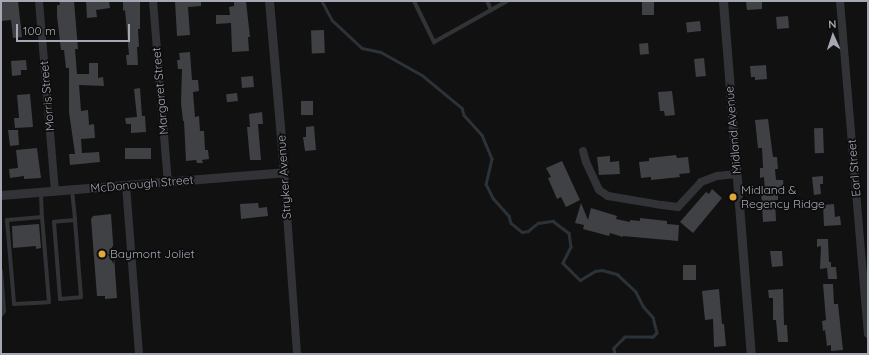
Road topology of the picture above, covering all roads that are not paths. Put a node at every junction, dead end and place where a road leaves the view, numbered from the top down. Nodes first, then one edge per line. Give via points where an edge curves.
1 (39, 1) edge
2 (153, 1) edge
3 (269, 1) edge
4 (414, 1) edge
5 (487, 1) edge
6 (507, 1) edge
7 (723, 1) edge
8 (840, 1) edge
9 (491, 10) junction
10 (583, 151) dead end
11 (284, 172) junction
12 (737, 174) junction
13 (168, 182) junction
14 (126, 185) junction
15 (72, 189) junction
16 (55, 191) junction
17 (41, 192) junction
18 (1, 195) edge
19 (42, 218) junction
20 (75, 220) junction
21 (1, 270) edge
22 (1, 315) edge
23 (868, 334) edge
24 (138, 354) edge
25 (297, 354) edge
26 (751, 354) edge

1 - 16 street, Morris Street
2 - 13 street, Margaret Street
3 - 11 street, Stryker Avenue
4 - 9 lane via 434,42
5 - 9 lane
6 - 9 lane
7 - 12 street, Midland Avenue
8 - 23 street, Earl Street
10 - 12 street via 599,190 608,196 668,206 678,207 701,182 717,176
11 - 13 street, McDonough Street
11 - 25 street, Stryker Avenue
12 - 26 street, Midland Avenue
13 - 14 street, McDonough Street
14 - 15 street, McDonough Street
14 - 24 street
15 - 16 street, McDonough Street
15 - 20 lane
16 - 17 street, McDonough Street
17 - 18 street, McDonough Street
17 - 19 lane
19 - 19 lane via 7,220 14,304 49,302
20 - 20 lane via 54,222 60,298 81,297
21 - 22 lane via 4,311

